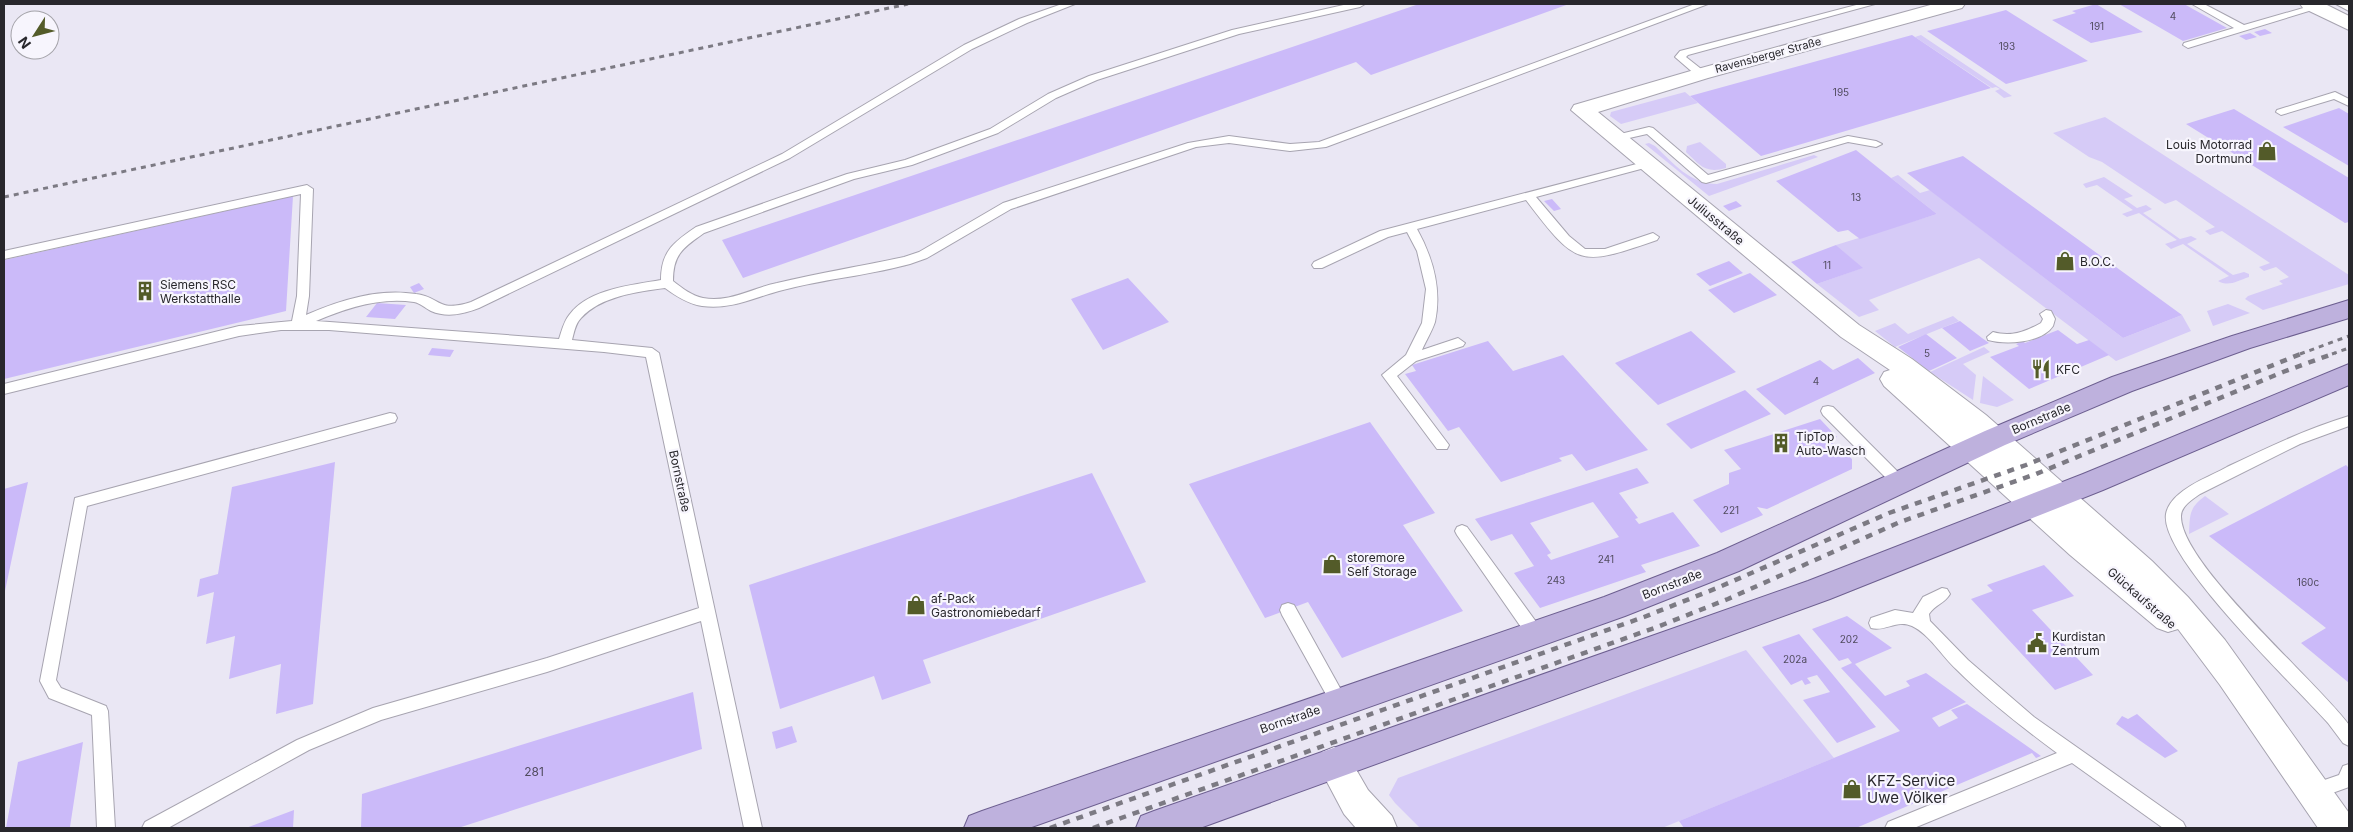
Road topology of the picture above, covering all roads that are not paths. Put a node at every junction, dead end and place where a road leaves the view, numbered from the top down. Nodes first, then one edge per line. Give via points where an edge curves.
1 (1070, 4) edge
2 (1360, 4) edge
3 (1703, 4) edge
4 (1870, 4) edge
5 (1956, 4) edge
6 (2197, 4) edge
7 (2341, 4) edge
8 (2313, 6) edge
9 (2349, 8) edge
10 (2349, 24) edge
11 (2243, 29) junction
12 (2188, 45) dead end
13 (1700, 74) junction
14 (2349, 103) edge
15 (1582, 110) joint
16 (2281, 112) dead end
17 (1616, 138) junction
18 (1876, 144) dead end
19 (1648, 164) junction
20 (1529, 196) junction
21 (1410, 227) junction
22 (1653, 236) dead end
23 (4, 255) edge
24 (1318, 264) dead end
25 (667, 283) junction
26 (2349, 309) edge
27 (2046, 314) dead end
28 (298, 325) junction
29 (1993, 337) dead end
30 (1458, 343) dead end
31 (564, 344) junction
32 (1411, 358) junction
33 (2349, 374) edge
34 (4, 389) edge
35 (390, 418) dead end
36 (1832, 419) dead end
37 (2349, 421) edge
38 (1984, 443) junction
39 (1442, 445) dead end
40 (1899, 482) junction
41 (2047, 500) junction
42 (1462, 531) dead end
43 (1942, 594) dead end
44 (1288, 610) dead end
45 (708, 612) junction
46 (1877, 623) dead end
47 (1923, 624) junction
48 (1536, 635) junction
49 (1339, 702) junction
50 (2349, 738) edge
51 (2074, 754) junction
52 (1334, 763) junction
53 (2349, 772) edge
54 (2312, 792) junction
55 (106, 828) edge
56 (151, 828) edge
57 (753, 828) edge
58 (982, 828) edge
59 (1154, 828) edge
60 (1380, 828) edge
61 (1894, 828) edge
62 (2177, 828) edge
63 (2339, 828) edge

1 - 28 lane via 1023,21 968,47 786,156 475,305 445,311 419,298 381,296 320,314
2 - 25 lane via 1236,32 1093,78 1052,96 994,131 908,164 851,176 700,230 680,244 669,259
3 - 25 lane via 1322,145 1287,148 1240,140 1192,145 1007,206 936,248 906,261 785,284 720,304 683,295
4 - 13 lane via 1684,52 1680,57
5 - 13 street, Ravensberger Straße
6 - 11 lane
7 - 9 lane
8 - 10 street
8 - 11 lane
11 - 12 lane
13 - 15 street, Ravensberger Straße
14 - 16 lane via 2339,94
15 - 17 street, Juliusstraße
17 - 18 lane via 1649,130 1706,179 1848,139
17 - 19 street, Juliusstraße
19 - 20 lane
19 - 38 street, Juliusstraße via 1850,331 1897,382
20 - 21 lane
20 - 22 lane via 1568,243 1587,254 1605,252
21 - 24 lane via 1384,234
21 - 32 lane via 1422,251 1432,290 1428,323
23 - 28 lane via 307,189 303,296
25 - 31 lane via 622,291 598,301 576,316
26 - 38 main road, Bornstraße via 2241,342 2122,384
27 - 29 lane via 2049,319 2047,326 2039,330 2009,342
28 - 31 lane, Bornstraße
28 - 34 lane, Bornstraße via 239,331
30 - 32 lane
31 - 45 lane, Bornstraße via 652,354
32 - 39 lane via 1389,375
33 - 41 main road
35 - 55 lane via 80,502 48,681 55,693 100,711
36 - 40 lane
37 - 50 lane via 2296,440 2195,490 2180,500 2172,516 2174,530 2188,555 2246,625 2344,728
38 - 40 main road, Bornstraße
38 - 41 street, Juliusstraße
40 - 48 main road, Bornstraße via 1728,562
41 - 52 main road via 1819,590
41 - 54 street, Glückaufstraße via 2247,695
42 - 48 lane
43 - 47 lane via 1928,602 1921,613
44 - 49 lane
45 - 56 lane via 547,665 379,713 303,745
45 - 57 lane, Bornstraße
46 - 47 lane via 1896,615 1910,617
47 - 51 lane via 2000,699
48 - 49 main road, Bornstraße
49 - 58 main road, Bornstraße
51 - 61 lane
51 - 62 lane
52 - 59 main road
52 - 60 street via 1356,802
53 - 54 lane via 2345,781
54 - 63 street, Glückaufstraße

